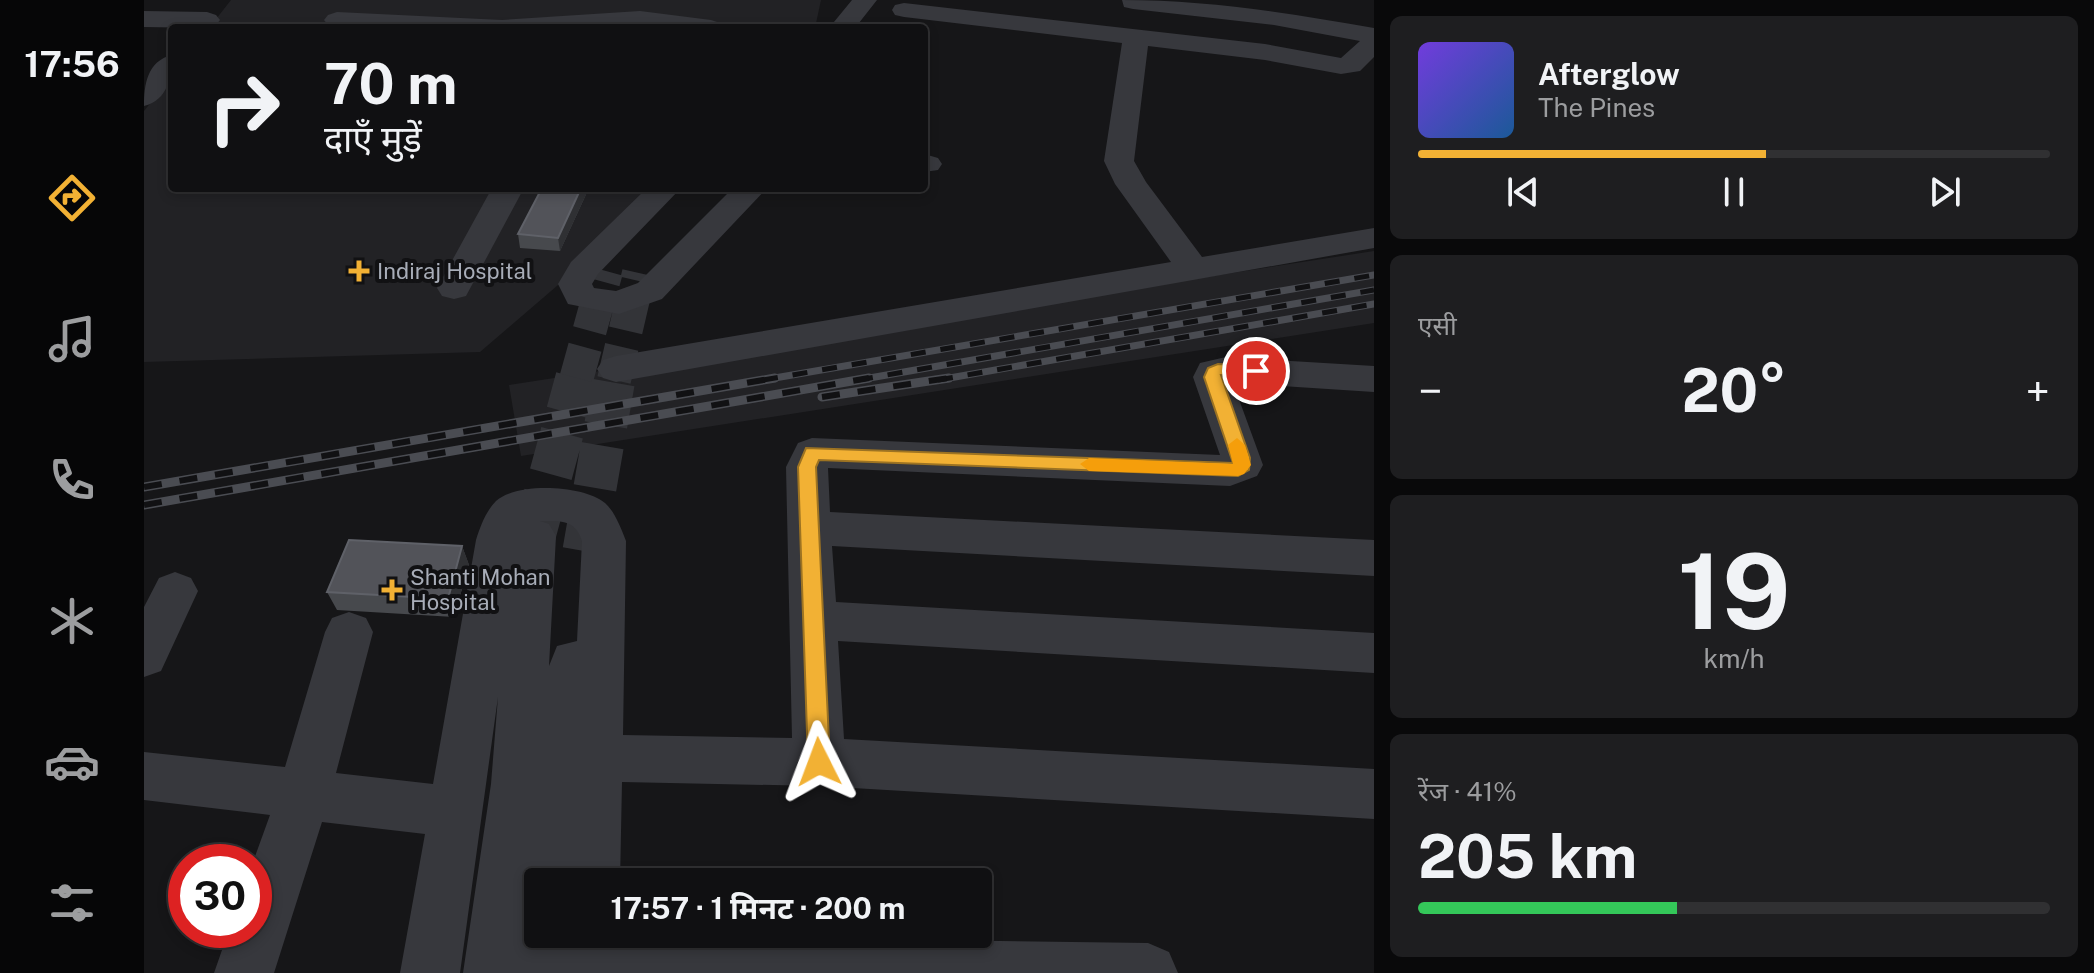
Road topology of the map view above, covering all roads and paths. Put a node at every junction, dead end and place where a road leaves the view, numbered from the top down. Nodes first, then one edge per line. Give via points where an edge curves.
1 (844, 0) edge
2 (865, 0) edge
3 (1133, 2) dead end
4 (898, 10) edge
5 (210, 16) edge
6 (337, 20) dead end
7 (177, 24) edge
8 (420, 24) edge
9 (596, 24) edge
10 (688, 24) edge
11 (829, 24) edge
12 (845, 24) edge
13 (875, 24) edge
14 (168, 26) edge
15 (148, 31) edge
16 (1136, 37) junction
17 (1374, 39) edge
18 (168, 68) edge
19 (144, 98) edge
20 (506, 192) edge
21 (646, 192) edge
22 (647, 192) edge
23 (721, 192) edge
24 (747, 192) edge
25 (1374, 238) edge
26 (1193, 269) junction
27 (606, 271) tunnel mouth
28 (639, 273) tunnel mouth
29 (454, 288) dead end
30 (616, 369) dead end
31 (1374, 379) edge
32 (810, 528) junction
33 (534, 536) tunnel mouth
34 (583, 552) tunnel mouth
35 (1374, 558) edge
36 (175, 591) dead end
37 (812, 620) junction
38 (349, 632) dead end
39 (1374, 653) edge
40 (144, 656) edge
41 (597, 758) junction
42 (819, 762) junction
43 (144, 776) edge
44 (1374, 794) edge
45 (303, 796) junction
46 (455, 812) junction
47 (560, 868) edge
48 (593, 868) edge
49 (575, 953) edge
50 (925, 971) edge
51 (244, 973) edge
52 (430, 973) edge
53 (493, 973) edge
54 (1148, 973) edge

1 - 11 street
2 - 12 street
3 - 17 street via 1274,18
4 - 13 street
4 - 16 street
5 - 7 street
6 - 8 street
9 - 10 street via 654,18
14 - 15 street
16 - 17 street via 1341,66 1351,65
16 - 26 street via 1119,161
18 - 19 street
20 - 29 street
21 - 24 street via 583,269 575,284 580,296 619,303 650,291
22 - 27 street
23 - 28 street
25 - 26 street
26 - 30 street
31 - 32 street via 1213,372 1241,458 1238,470 812,453 807,467
32 - 35 street
32 - 37 street
33 - 53 street via 515,797
34 - 47 street
36 - 40 street
37 - 39 street
37 - 42 street
38 - 45 street
41 - 42 street
41 - 46 street via 605,569 599,526 582,508 571,505 523,506 510,513 498,540
41 - 48 street
42 - 44 street
43 - 45 street
45 - 46 street
45 - 51 street
46 - 52 street
49 - 50 street
50 - 54 street

